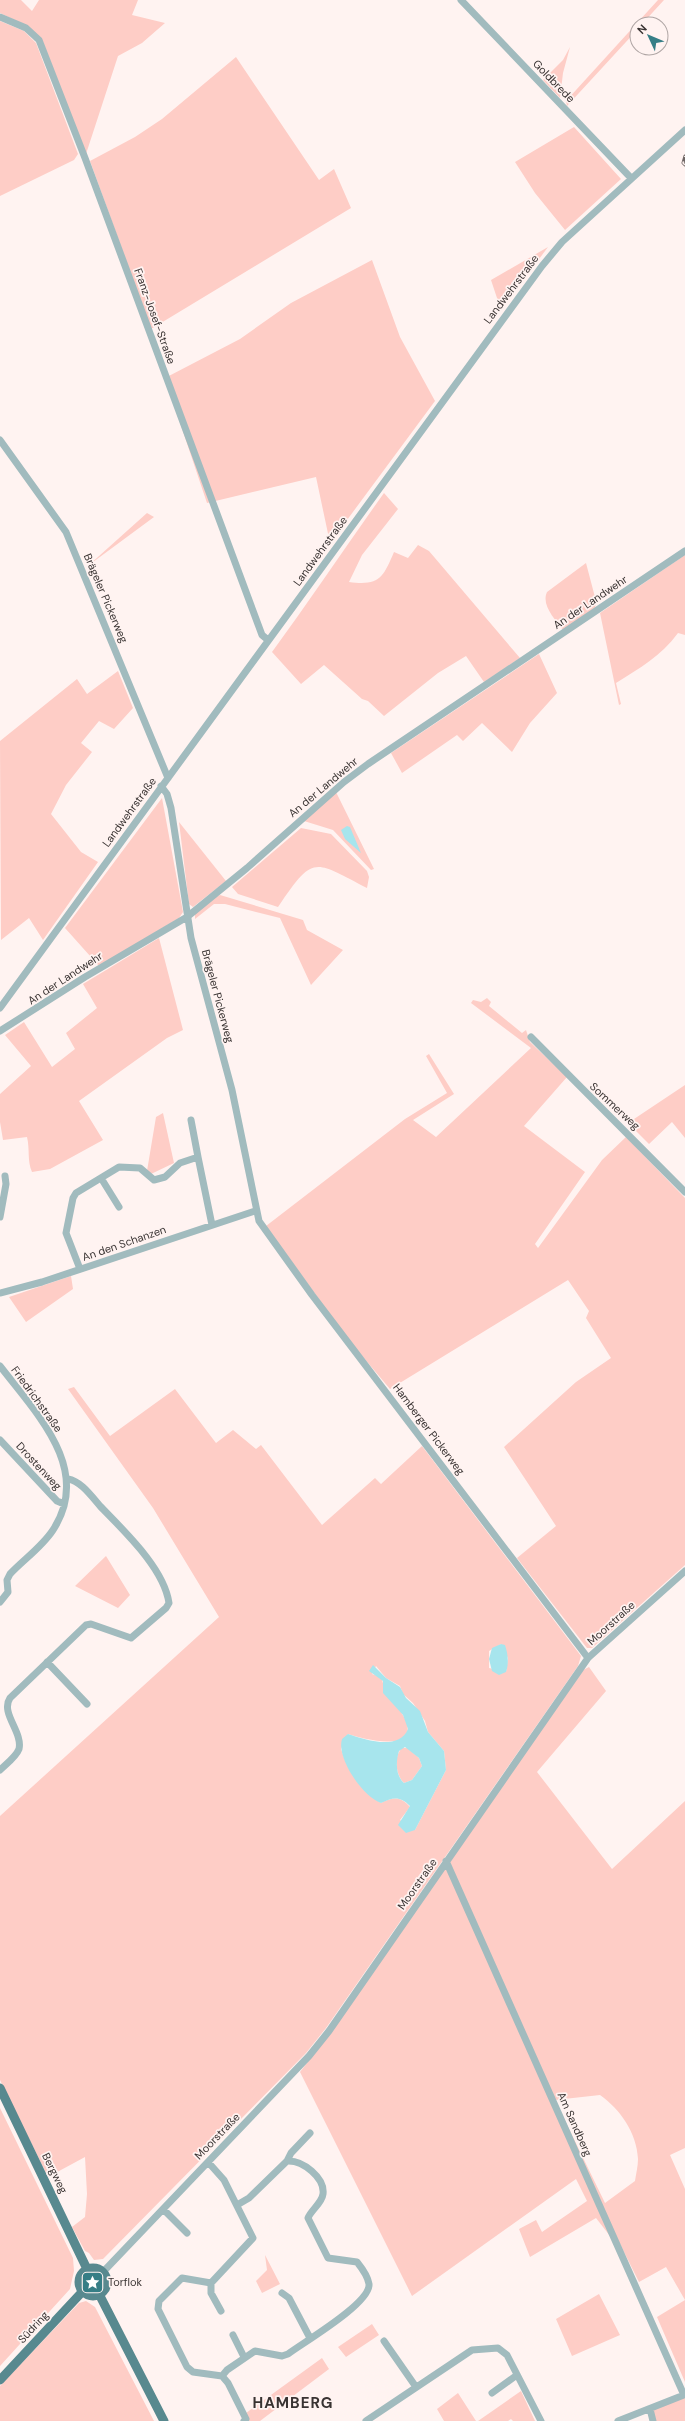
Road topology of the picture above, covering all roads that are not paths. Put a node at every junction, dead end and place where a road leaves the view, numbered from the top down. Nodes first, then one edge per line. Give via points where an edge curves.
1 (461, 0) edge
2 (0, 17) edge
3 (685, 130) edge
4 (631, 178) junction
5 (0, 440) edge
6 (685, 551) edge
7 (268, 640) junction
8 (168, 778) junction
9 (162, 786) junction
10 (187, 917) junction
11 (0, 1008) edge
12 (0, 1031) edge
13 (531, 1037) dead end
14 (191, 1120) dead end
15 (198, 1157) junction
16 (6, 1176) dead end
17 (101, 1178) junction
18 (685, 1192) edge
19 (119, 1207) dead end
20 (255, 1211) junction
21 (0, 1216) edge
22 (212, 1224) junction
23 (80, 1269) junction
24 (0, 1293) edge
25 (0, 1366) edge
26 (0, 1440) edge
27 (68, 1479) junction
28 (64, 1504) junction
29 (685, 1571) edge
30 (3, 1579) edge
31 (0, 1602) edge
32 (588, 1658) junction
33 (48, 1662) junction
34 (87, 1704) dead end
35 (0, 1770) edge
36 (446, 1861) junction
37 (0, 2088) edge
38 (310, 2133) dead end
39 (287, 2161) junction
40 (208, 2162) junction
41 (237, 2205) junction
42 (163, 2209) junction
43 (187, 2233) dead end
44 (87, 2270) junction
45 (103, 2272) junction
46 (211, 2283) junction
47 (83, 2291) junction
48 (282, 2293) dead end
49 (99, 2294) junction
50 (220, 2311) dead end
51 (232, 2335) dead end
52 (310, 2338) junction
53 (384, 2341) dead end
54 (244, 2357) junction
55 (517, 2374) junction
56 (222, 2376) junction
57 (0, 2380) edge
58 (416, 2387) junction
59 (492, 2393) dead end
60 (684, 2395) edge
61 (650, 2409) junction
62 (246, 2420) edge
63 (164, 2421) edge
64 (366, 2421) edge
65 (541, 2421) edge
66 (618, 2421) edge
67 (653, 2421) edge

1 - 4 street, Goldbrede
2 - 7 street, Franz-Josef-Straße via 26,28 39,40 262,635
3 - 4 street, Landwehrstraße
4 - 7 street, Landwehrstraße via 562,242 542,266
5 - 8 street, Brägeler Pickerweg via 66,532
6 - 10 street, An der Landwehr via 368,764
7 - 8 street, Landwehrstraße
8 - 9 street, Landwehrstraße
9 - 10 street, Brägeler Pickerweg via 171,808
9 - 11 street, Landwehrstraße
10 - 12 street, An der Landwehr
10 - 20 street, Brägeler Pickerweg via 232,1090
13 - 18 street, Sommerweg
14 - 15 street
15 - 17 street via 180,1163 160,1180 154,1180 140,1168 127,1166 119,1167
15 - 22 street
16 - 21 street
17 - 19 street
17 - 23 street via 73,1198 66,1233
20 - 22 street, An den Schanzen
20 - 32 street, Hamberger Pickerweg via 265,1232
22 - 23 street, An den Schanzen
23 - 24 street, An den Schanzen
25 - 27 street, Friedrichstraße via 49,1432
26 - 28 street, Drostenweg via 57,1501
27 - 28 street
27 - 33 street via 85,1490 144,1553 161,1582 169,1603 131,1638 86,1624
28 - 30 street via 53,1530
29 - 32 street, Moorstraße
30 - 31 street via 8,1592
32 - 36 street, Moorstraße
33 - 34 street
33 - 35 street via 7,1702 19,1748
36 - 40 street, Moorstraße via 324,2037
36 - 60 street, Am Sandberg
37 - 44 main road, Bergweg
38 - 39 street
39 - 41 street via 249,2198
39 - 52 street via 311,2169 323,2191 321,2199 308,2218 325,2255 332,2259 357,2262 369,2283 368,2290 359,2302
40 - 41 street via 224,2180
40 - 42 street, Moorstraße
41 - 46 street via 253,2238
42 - 43 street
42 - 45 street, Moorstraße
44 - 45 main road via 96,2268
44 - 47 main road via 79,2280
45 - 49 main road via 106,2285
46 - 50 street via 211,2293
46 - 56 street via 182,2278 159,2301 158,2309 189,2371
47 - 49 main road via 90,2295
47 - 57 main road, Südring
48 - 52 street via 289,2298
49 - 63 main road
51 - 54 street
52 - 54 street via 285,2356 259,2350
53 - 58 street
54 - 56 street
55 - 58 street via 501,2348 477,2348
55 - 59 street
55 - 65 street
56 - 62 street
58 - 64 street
60 - 61 street
61 - 66 street
61 - 67 street

